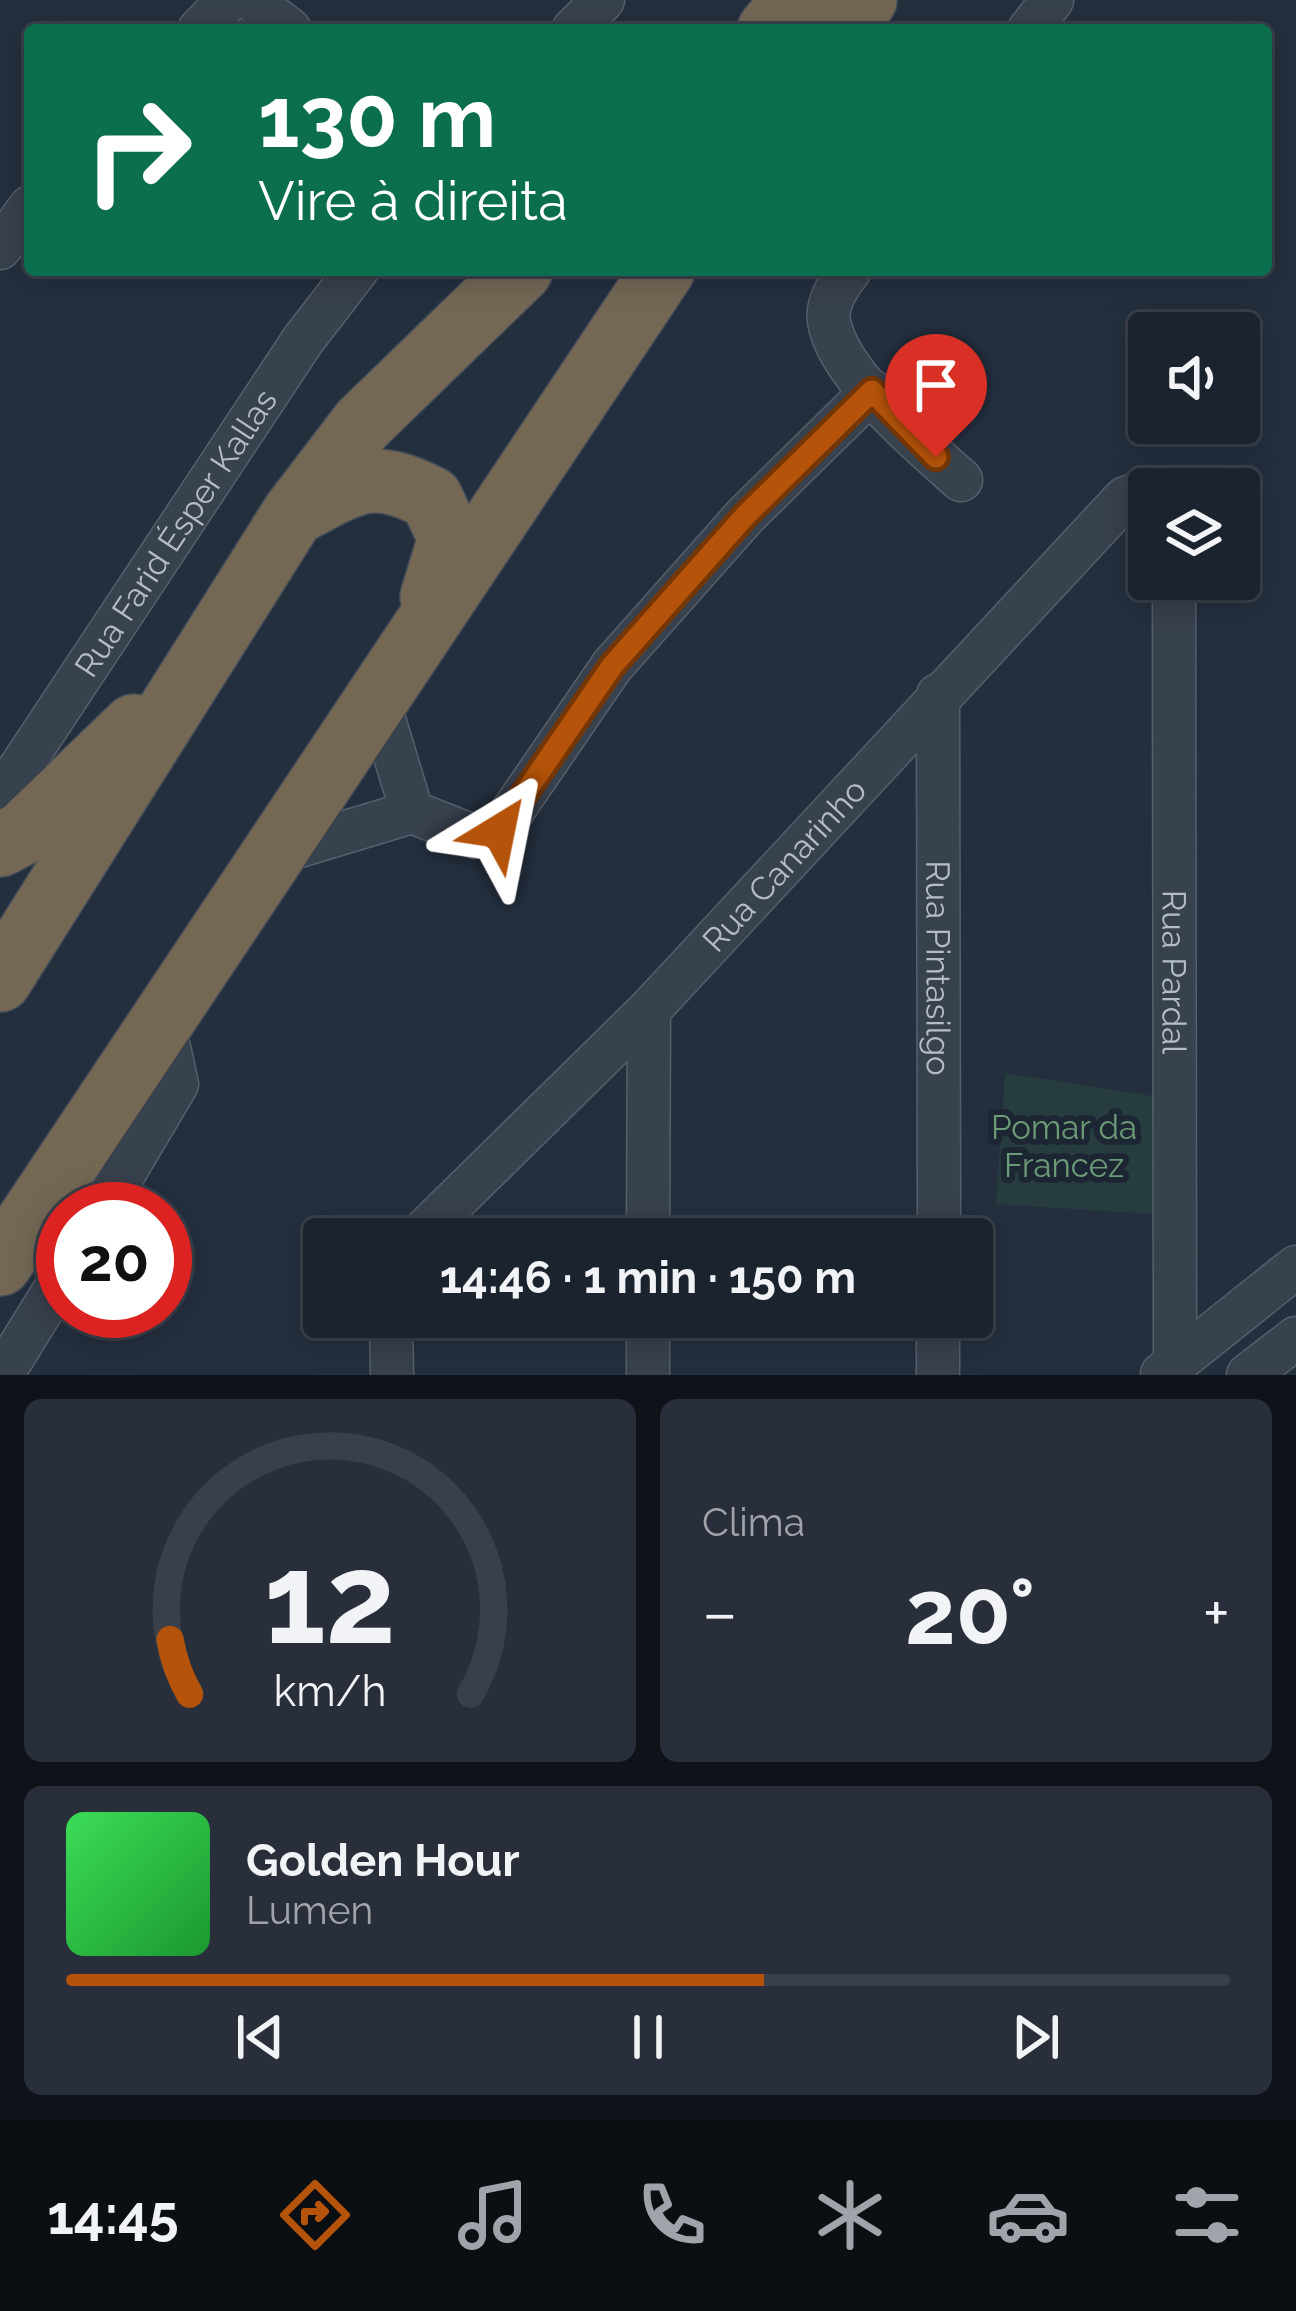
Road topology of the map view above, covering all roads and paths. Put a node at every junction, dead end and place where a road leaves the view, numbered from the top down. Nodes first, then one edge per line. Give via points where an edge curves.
1 (228, 0) edge
2 (252, 0) edge
3 (603, 0) edge
4 (794, 0) edge
5 (865, 0) edge
6 (1052, 0) edge
7 (205, 24) edge
8 (282, 24) edge
9 (579, 24) edge
10 (774, 24) edge
11 (847, 24) edge
12 (1034, 24) edge
13 (352, 276) edge
14 (515, 276) edge
15 (659, 276) edge
16 (845, 276) edge
17 (872, 391) junction
18 (962, 480) dead end
19 (1128, 498) edge
20 (294, 513) junction
21 (1174, 600) edge
22 (416, 638) junction
23 (209, 647) junction
24 (938, 695) junction
25 (377, 696) junction
26 (0, 798) edge
27 (412, 812) junction
28 (0, 845) edge
29 (273, 854) junction
30 (0, 980) edge
31 (649, 1010) junction
32 (87, 1182) edge
33 (36, 1205) edge
34 (0, 1217) edge
35 (437, 1218) edge
36 (648, 1218) edge
37 (939, 1218) edge
38 (36, 1231) edge
39 (0, 1264) edge
40 (1296, 1274) edge
41 (36, 1320) edge
42 (391, 1338) edge
43 (648, 1338) edge
44 (938, 1338) edge
45 (1296, 1338) edge
46 (1168, 1370) edge
47 (2, 1375) edge
48 (392, 1375) edge
49 (647, 1375) edge
50 (938, 1375) edge
51 (1248, 1375) edge

1 - 7 street
2 - 8 street
3 - 9 street
4 - 10 highway
5 - 11 highway
6 - 12 street
13 - 26 street, Rua Farid Ésper Kallas
14 - 20 highway via 362,424
15 - 22 highway
16 - 17 street via 828,316 835,341
17 - 18 street
17 - 27 street via 745,516 612,666 499,831 476,837
19 - 24 street, Rua Canarinho
20 - 22 highway via 370,478 431,498 450,538
20 - 23 highway
21 - 46 street, Rua Pardal
22 - 25 highway
23 - 28 highway via 90,772
23 - 30 highway
24 - 31 street, Rua Canarinho
24 - 37 street, Rua Pintasilgo
25 - 27 street
25 - 29 highway
27 - 29 street
29 - 32 highway via 163,1020
31 - 35 street, Rua Canarinho
31 - 36 street
33 - 34 highway
38 - 39 highway
40 - 46 street
41 - 47 street
42 - 48 street
43 - 49 street
44 - 50 street
45 - 51 street

